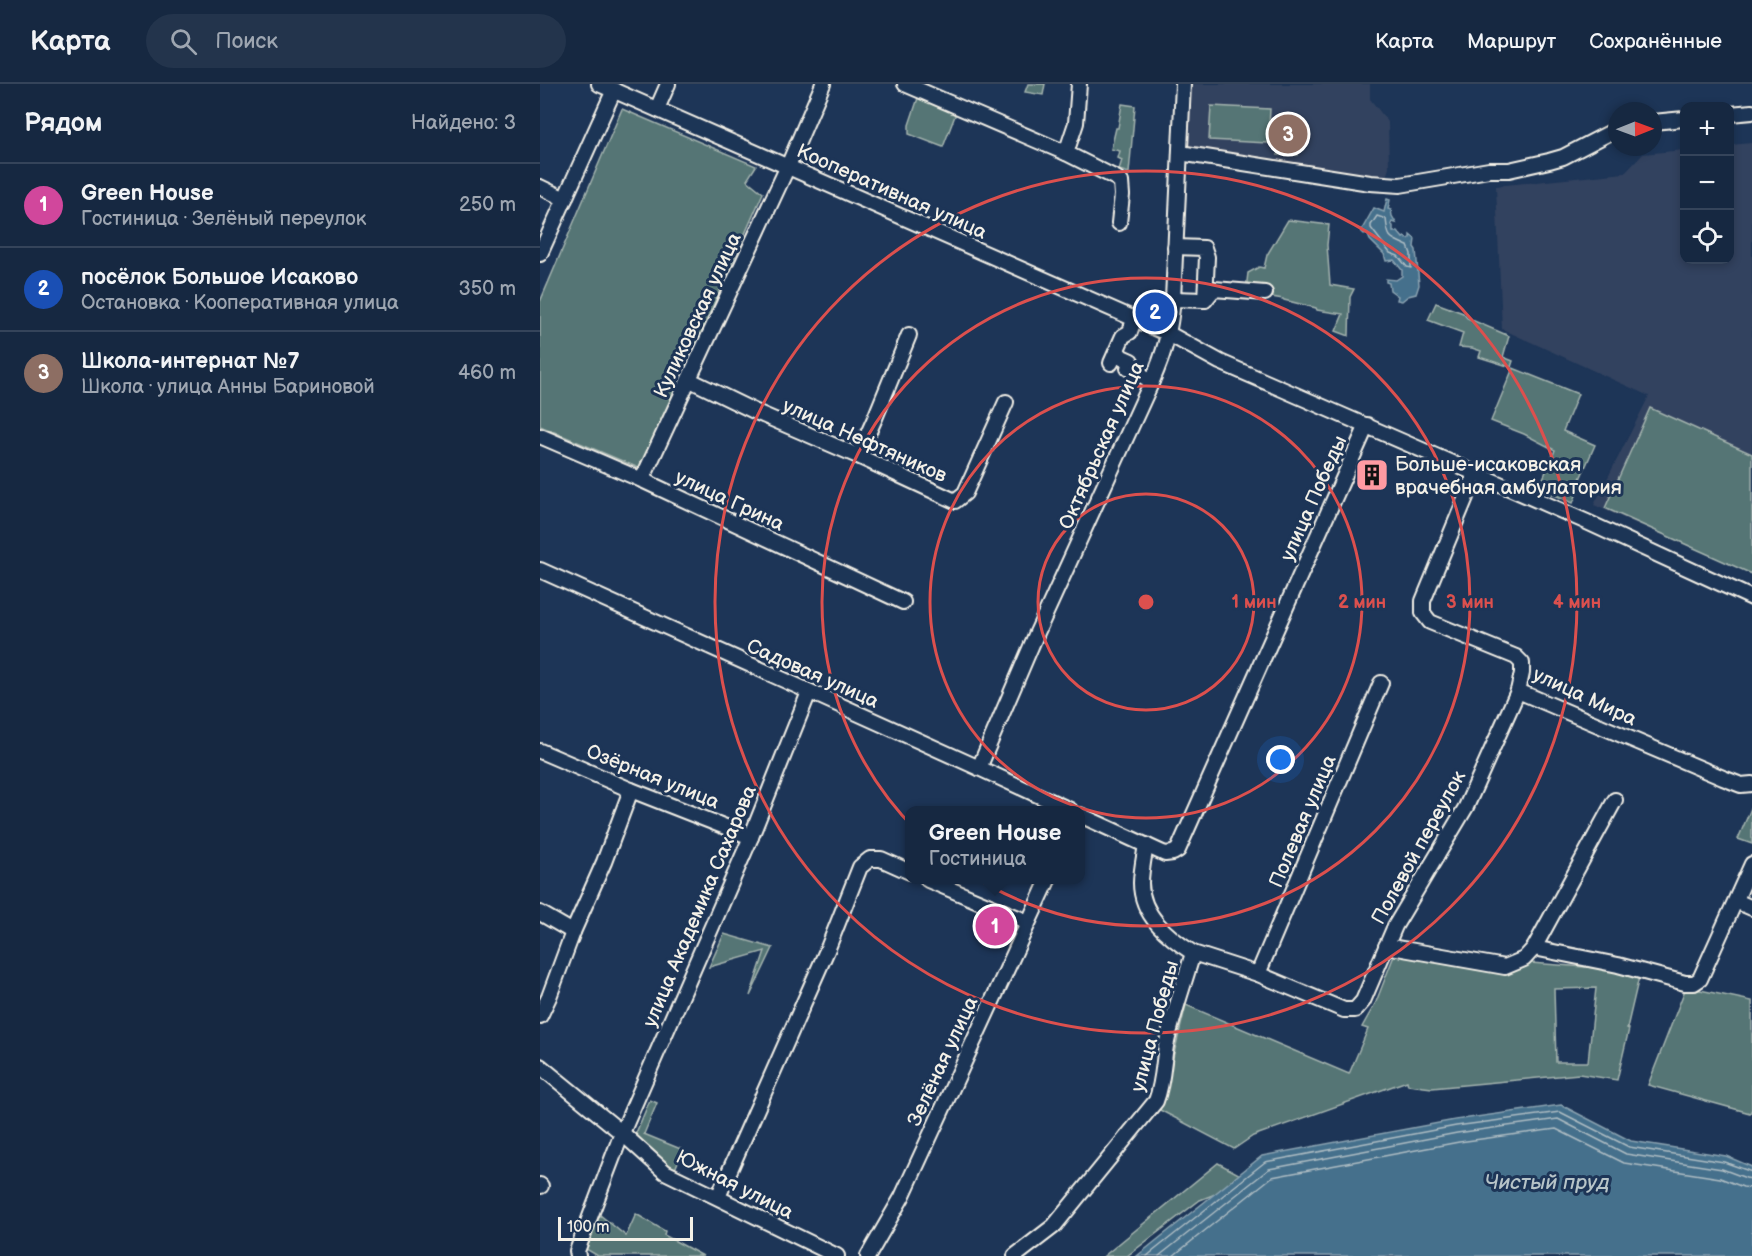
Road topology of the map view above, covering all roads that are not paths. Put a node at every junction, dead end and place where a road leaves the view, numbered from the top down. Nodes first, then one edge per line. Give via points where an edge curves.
1 (599, 84) edge
2 (668, 84) edge
3 (823, 84) edge
4 (905, 84) edge
5 (1079, 84) edge
6 (1183, 84) edge
7 (614, 90) junction
8 (657, 109) junction
9 (1752, 112) edge
10 (1734, 114) edge
11 (1680, 119) edge
12 (1662, 121) edge
13 (1608, 134) edge
14 (1066, 153) junction
15 (1180, 153) junction
16 (788, 166) junction
17 (540, 187) edge
18 (565, 199) junction
19 (1119, 223) dead end
20 (1175, 247) junction
21 (540, 254) edge
22 (1265, 293) dead end
23 (1173, 299) junction
24 (1205, 300) junction
25 (1134, 319) junction
26 (1169, 334) junction
27 (909, 335) dead end
28 (690, 380) junction
29 (1152, 381) junction
30 (1006, 402) dead end
31 (1367, 426) junction
32 (540, 436) edge
33 (858, 456) junction
34 (1476, 473) junction
35 (642, 480) junction
36 (540, 570) edge
37 (1752, 598) edge
38 (903, 602) dead end
39 (1381, 683) dead end
40 (1518, 691) junction
41 (809, 692) junction
42 (540, 751) edge
43 (979, 768) junction
44 (1752, 784) edge
45 (630, 790) junction
46 (1615, 800) dead end
47 (1061, 806) edge
48 (1085, 817) edge
49 (751, 837) junction
50 (1146, 845) junction
51 (1752, 864) edge
52 (905, 870) edge
53 (940, 884) edge
54 (1046, 884) edge
55 (1736, 900) junction
56 (1752, 909) edge
57 (540, 913) edge
58 (1028, 922) junction
59 (573, 932) junction
60 (1386, 946) junction
61 (1534, 948) junction
62 (1193, 952) junction
63 (1258, 974) junction
64 (540, 1016) edge
65 (540, 1066) edge
66 (622, 1133) junction
67 (718, 1197) junction
68 (578, 1256) edge
69 (837, 1256) edge
70 (868, 1256) edge
71 (1015, 1256) edge

1 - 7 street, Кооперативная улица
2 - 8 street
3 - 16 street, Куликовская улица
4 - 14 street
5 - 14 street via 1076,123
6 - 15 street, Октябрьская улица
7 - 8 street, Кооперативная улица
7 - 18 street
8 - 16 street, Кооперативная улица
9 - 10 street
11 - 12 street
13 - 15 street via 1549,161 1400,186
14 - 19 street via 1121,182
15 - 20 street, Октябрьская улица
16 - 25 street, Кооперативная улица
16 - 28 street, Куликовская улица
17 - 18 street
18 - 21 street
20 - 23 street, Октябрьская улица
20 - 24 street via 1204,248
22 - 24 street via 1214,289
23 - 24 street
23 - 26 street, Октябрьская улица
25 - 26 street, Кооперативная улица
25 - 29 street via 1114,357 1131,361 1128,368
26 - 29 street, Октябрьская улица
26 - 31 street, Кооперативная улица via 1220,362
27 - 33 street
28 - 33 street, улица Нефтяников
28 - 35 street, Куликовская улица
29 - 43 street, Октябрьская улица
30 - 33 street, улица Нефтяников via 965,493 956,501
31 - 34 street
31 - 50 street, улица Победы via 1178,850 1165,854
32 - 35 street, улица Грина
34 - 37 street
34 - 40 street, улица Мира via 1423,601 1423,614 1430,622 1516,657 1522,663
35 - 38 street, улица Грина
36 - 41 street, Садовая улица
39 - 63 street, Полевая улица
40 - 44 street, улица Мира via 1723,778
40 - 60 street, Полевой переулок via 1466,807
41 - 43 street, Садовая улица
41 - 49 street, улица Академика Сахарова
42 - 45 street, Озёрная улица
43 - 47 street, Садовая улица
45 - 49 street, Озёрная улица
45 - 59 street
46 - 61 street
48 - 50 street
49 - 66 street, улица Академика Сахарова
50 - 62 street, улица Победы via 1143,900 1171,939
51 - 55 street
52 - 67 street via 870,859 860,867
53 - 58 street
54 - 58 street, Зелёная улица
55 - 56 street
55 - 61 street via 1700,979 1694,983
57 - 59 street
58 - 70 street, Зелёная улица via 902,1197
59 - 64 street
60 - 61 street via 1505,967 1524,959
60 - 63 street, Полевой переулок via 1363,1002 1355,1010 1344,1010
62 - 63 street
62 - 71 street, улица Победы via 1174,1014 1156,1101 1054,1226
65 - 66 street, Южная улица
66 - 67 street, Южная улица via 665,1172
66 - 68 street, улица Академика Сахарова
67 - 69 street, Южная улица

